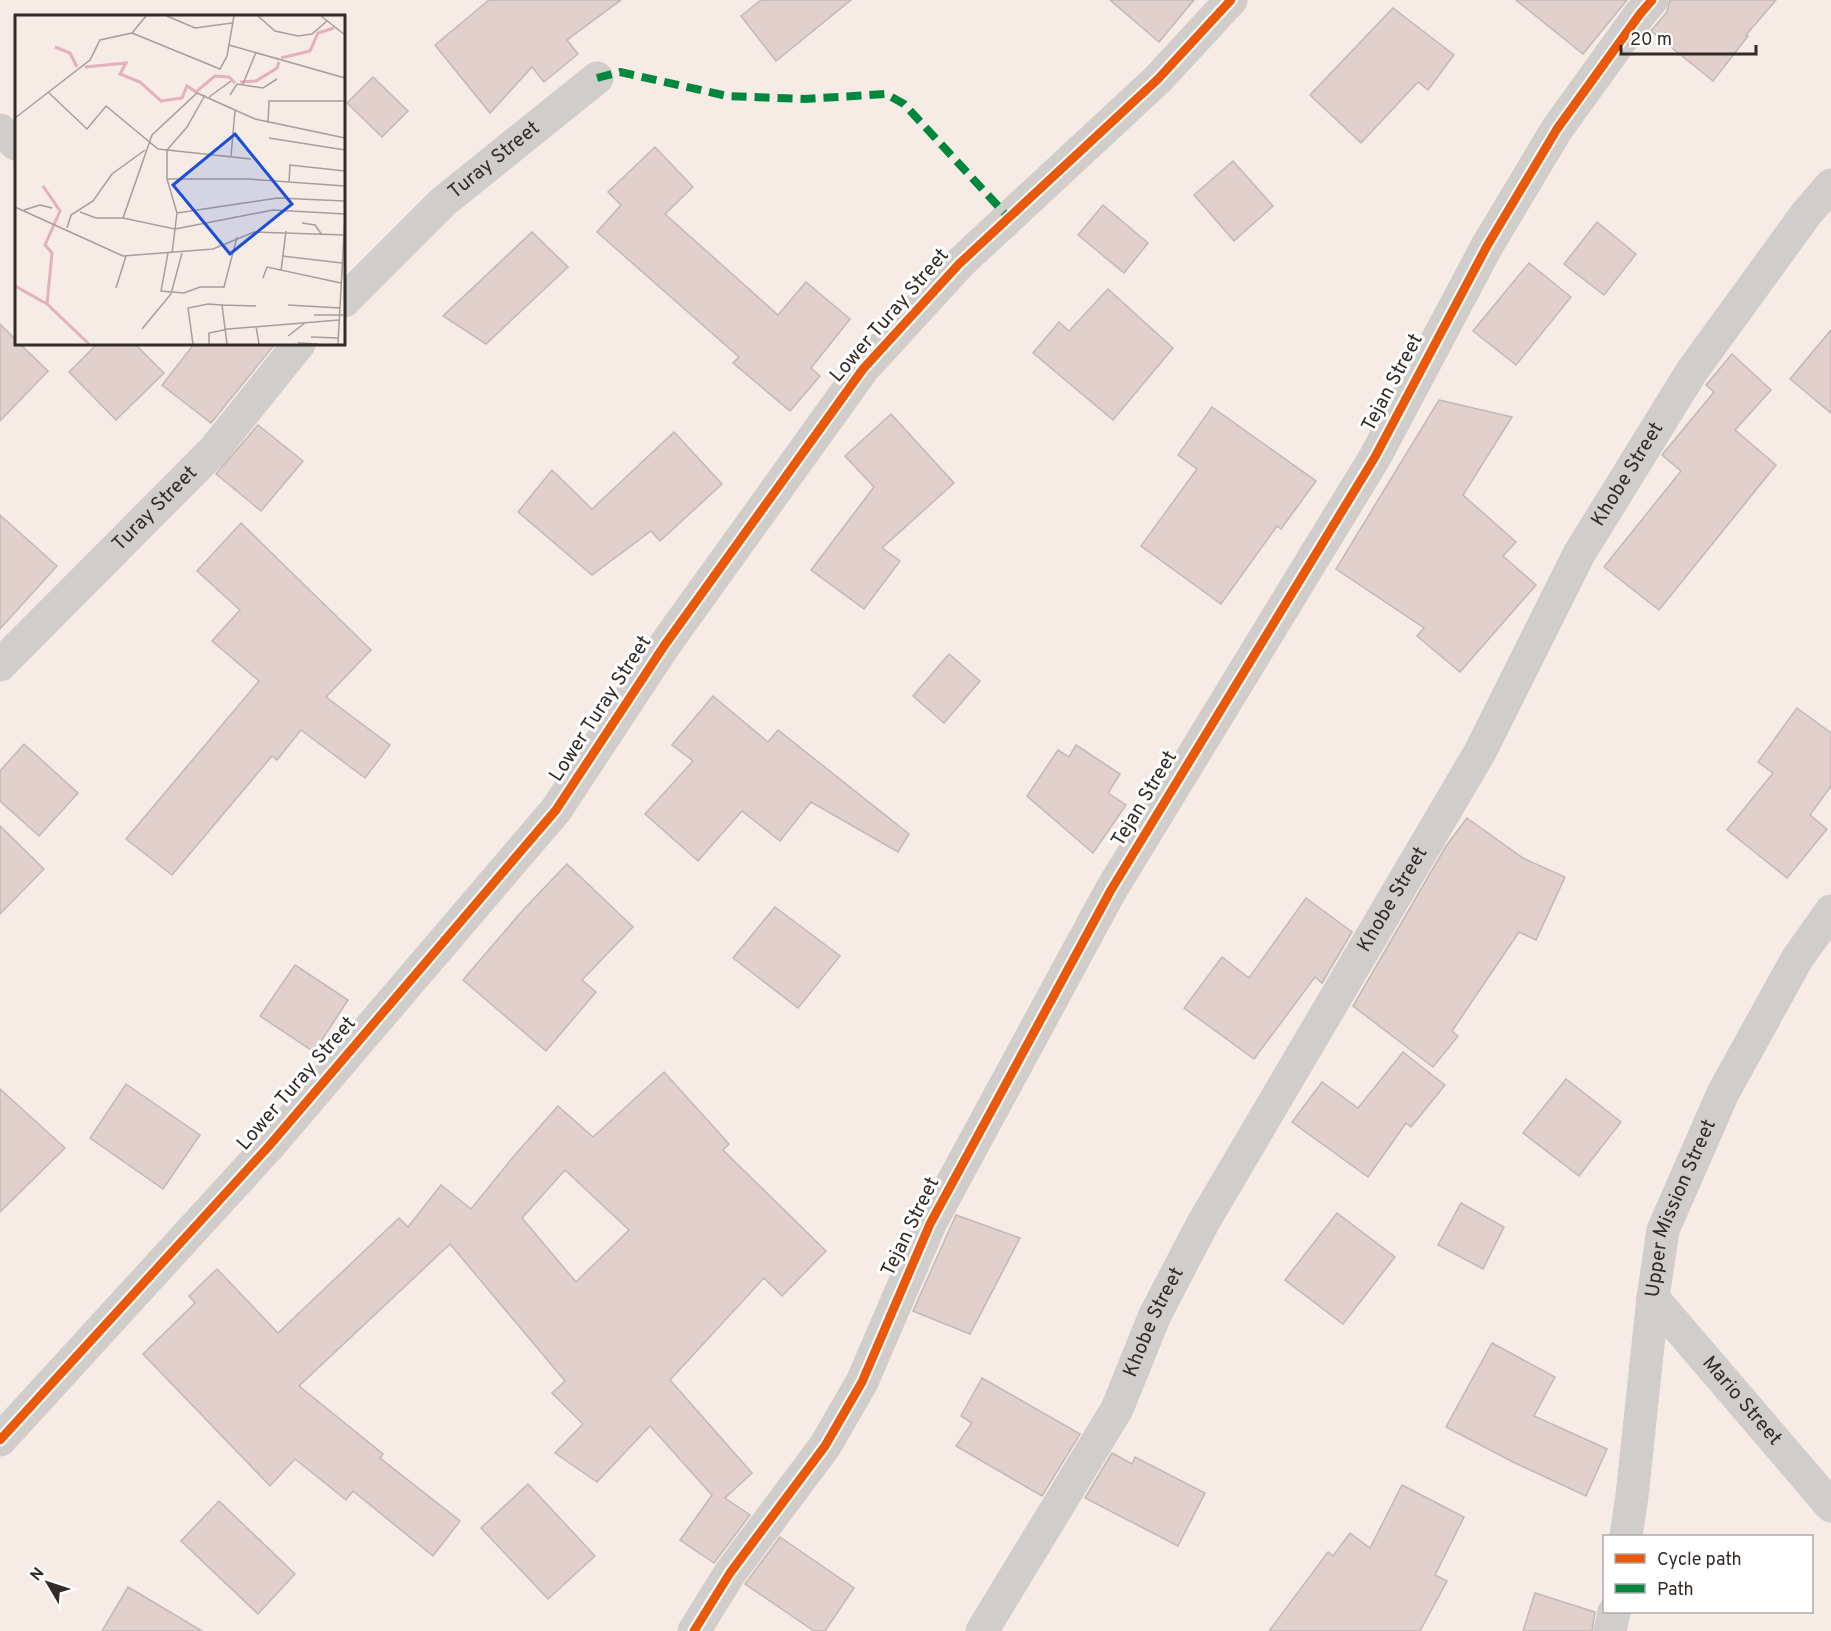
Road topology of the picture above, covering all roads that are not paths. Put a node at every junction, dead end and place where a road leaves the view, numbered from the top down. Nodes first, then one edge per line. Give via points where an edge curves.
1 (1231, 0) edge
2 (1652, 0) edge
3 (597, 78) dead end
4 (0, 130) edge
5 (15, 143) edge
6 (1831, 185) edge
7 (345, 300) edge
8 (298, 345) edge
9 (0, 665) edge
10 (1831, 911) edge
11 (1653, 1298) junction
12 (0, 1440) edge
13 (1831, 1506) edge
14 (1626, 1535) edge
15 (1614, 1613) edge
16 (694, 1631) edge
17 (982, 1631) edge
18 (1611, 1631) edge

1 - 12 street, Lower Turay Street via 1158,79 959,264 863,369 671,637 556,810 269,1146
2 - 16 street, Tejan Street via 1557,129 1487,246 1374,457 1111,890 930,1224 862,1382 830,1437 730,1573
3 - 7 street, Turay Street via 443,202
4 - 5 street
6 - 17 street, Khobe Street via 1692,371 1579,554 1480,752 1203,1223 1155,1315 1117,1409
8 - 9 street, Turay Street via 213,451
10 - 11 street, Upper Mission Street via 1797,959 1723,1093 1663,1230
11 - 13 street, Mario Street
11 - 14 street, Upper Mission Street
15 - 18 street

